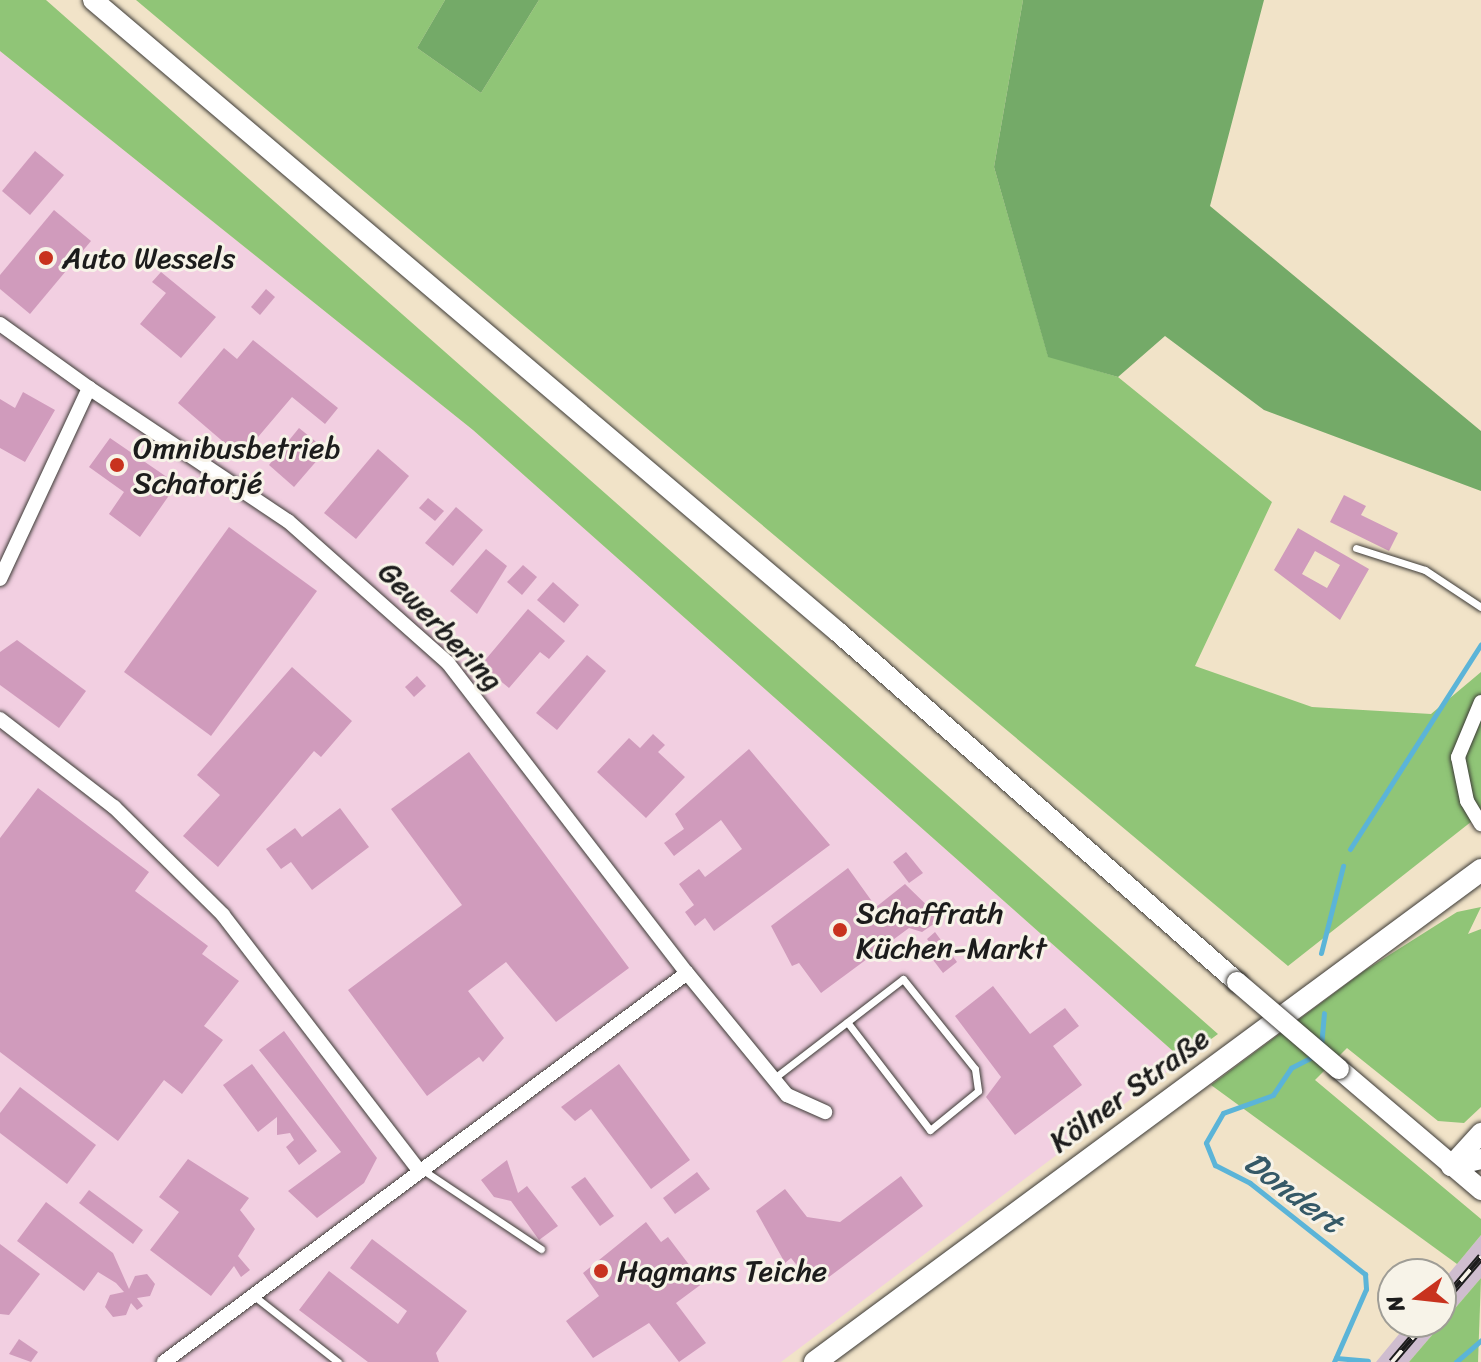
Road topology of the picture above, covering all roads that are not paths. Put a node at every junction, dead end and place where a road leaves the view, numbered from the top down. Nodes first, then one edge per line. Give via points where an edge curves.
1 (93, 0) edge
2 (0, 324) edge
3 (89, 388) junction
4 (1356, 548) dead end
5 (0, 579) edge
6 (1481, 607) edge
7 (1481, 702) edge
8 (0, 719) edge
9 (1481, 824) edge
10 (1481, 870) edge
11 (687, 973) junction
12 (847, 1022) junction
13 (773, 1079) junction
14 (825, 1112) dead end
15 (1481, 1133) edge
16 (1481, 1159) edge
17 (1451, 1166) junction
18 (420, 1169) junction
19 (1481, 1190) edge
20 (541, 1249) dead end
21 (253, 1294) junction
22 (164, 1362) edge
23 (338, 1362) edge
24 (815, 1362) edge

1 - 17 main road, bridge via 838,632
2 - 3 street, Gewerbering
3 - 5 street
3 - 11 street, Gewerbering via 288,521 448,663
4 - 6 lane via 1425,570
7 - 9 street via 1458,757 1467,801
8 - 18 street via 114,807 223,915
10 - 24 main road, Kölner Straße
11 - 13 street, Gewerbering
11 - 18 street
12 - 12 lane via 903,979 975,1069 978,1091 930,1130
12 - 13 lane
13 - 14 street, Gewerbering via 787,1095
15 - 17 main road
16 - 17 main road
17 - 19 main road
18 - 20 lane
18 - 21 street
21 - 22 street
21 - 23 lane

